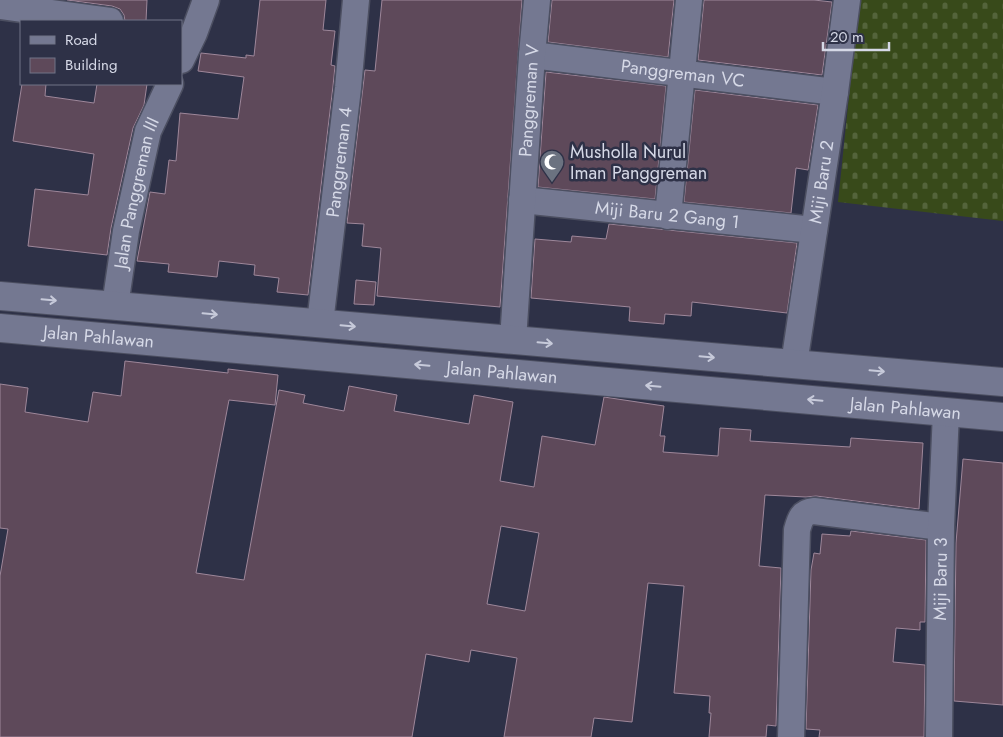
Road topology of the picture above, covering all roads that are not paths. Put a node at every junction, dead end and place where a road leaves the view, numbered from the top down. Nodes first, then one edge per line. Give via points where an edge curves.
1 (206, 0) edge
2 (356, 0) edge
3 (537, 0) edge
4 (689, 0) edge
5 (847, 0) edge
6 (0, 6) edge
7 (103, 20) edge
8 (188, 32) edge
9 (532, 55) junction
10 (182, 56) edge
11 (682, 74) junction
12 (170, 85) edge
13 (835, 92) junction
14 (522, 200) junction
15 (668, 216) junction
16 (814, 230) junction
17 (0, 296) edge
18 (115, 306) junction
19 (265, 319) junction
20 (320, 323) junction
21 (0, 328) edge
22 (513, 340) junction
23 (260, 351) junction
24 (794, 364) junction
25 (1003, 382) edge
26 (946, 417) junction
27 (1003, 417) edge
28 (941, 527) junction
29 (791, 737) edge
30 (939, 737) edge

1 - 8 street
2 - 20 street, Panggreman 4
3 - 9 street, Panggreman V
4 - 11 street
5 - 13 street, Miji Baru 2
6 - 7 street
8 - 10 street
9 - 11 street, Panggreman VC
9 - 14 street, Panggreman V
11 - 13 street, Panggreman VC
11 - 15 street
12 - 18 street, Jalan Panggreman III via 148,131 126,231
13 - 16 street, Miji Baru 2
14 - 15 street, Miji Baru 2 Gang 1
14 - 22 street, Panggreman V
15 - 16 street, Miji Baru 2 Gang 1
16 - 24 street, Miji Baru 2
17 -> 18 main road, Jalan Pahlawan
18 -> 19 main road, Jalan Pahlawan
19 - 20 main road, Jalan Pahlawan
19 - 23 main road
20 -> 22 main road, Jalan Pahlawan
21 - 23 main road, Jalan Pahlawan
22 -> 24 main road, Jalan Pahlawan
26 -> 23 main road, Jalan Pahlawan
24 -> 25 main road, Jalan Pahlawan
26 - 27 main road, Jalan Pahlawan
26 - 28 street, Miji Baru 3
28 - 29 street via 814,511 806,512 800,519 797,530
28 - 30 street, Miji Baru 3

